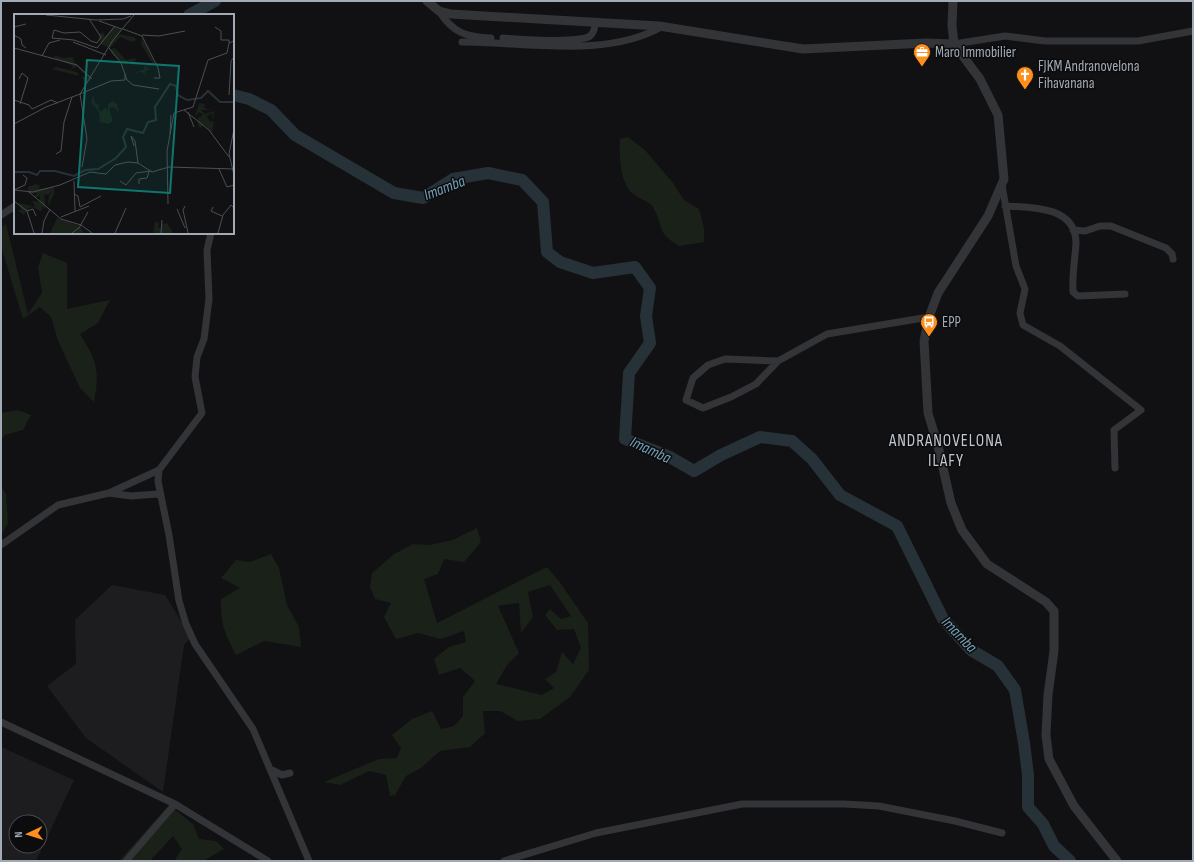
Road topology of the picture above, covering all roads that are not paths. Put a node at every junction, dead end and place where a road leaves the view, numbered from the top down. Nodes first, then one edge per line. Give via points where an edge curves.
1 (427, 1) edge
2 (953, 1) edge
3 (439, 11) junction
4 (595, 22) junction
5 (663, 26) junction
6 (1193, 31) edge
7 (462, 42) dead end
8 (954, 44) junction
9 (1002, 185) junction
10 (1005, 206) junction
11 (14, 207) edge
12 (1, 215) edge
13 (1073, 230) junction
14 (212, 234) edge
15 (1174, 259) dead end
16 (1125, 294) dead end
17 (929, 317) junction
18 (778, 361) junction
19 (1115, 468) dead end
20 (159, 470) junction
21 (109, 493) junction
22 (161, 496) junction
23 (1, 545) edge
24 (1, 722) edge
25 (270, 769) junction
26 (290, 773) dead end
27 (175, 804) junction
28 (1002, 833) dead end
29 (126, 861) edge
30 (268, 861) edge
31 (309, 861) edge
32 (504, 861) edge
33 (1117, 861) edge

1 - 3 street
2 - 8 street
3 - 4 street via 480,16
3 - 4 street via 448,25 464,34 483,38 568,40 589,37 594,30
4 - 5 street
5 - 7 street via 638,37 608,45 587,47
5 - 8 street via 803,48
6 - 8 street via 1138,41 1045,41 1005,36
8 - 9 street via 980,79 998,115 1004,179
9 - 10 street
9 - 17 street via 988,216 938,293
10 - 13 street via 1043,208 1067,220
10 - 19 street via 1016,266 1025,289 1020,313 1023,325 1060,346 1141,410 1114,430
11 - 12 street
13 - 15 street via 1085,231 1100,226 1111,226 1166,248
13 - 16 street via 1076,242 1073,292 1078,296
14 - 20 street via 207,255 209,299 204,340 197,357 195,377 202,412
17 - 18 street via 827,334
17 - 33 street via 924,341 928,413 951,503 962,530 987,564 1046,602 1054,611 1054,651 1046,735 1049,759 1074,806
18 - 18 street via 725,358 708,365 693,378 686,400 702,408 731,397 756,384
20 - 21 street
20 - 22 street
21 - 22 street
21 - 23 street via 58,505
22 - 25 street via 179,601 186,624 195,644 253,729
24 - 27 street
25 - 26 street via 282,775
25 - 31 street
27 - 29 street
27 - 30 street
28 - 32 street via 879,806 742,804 596,833

